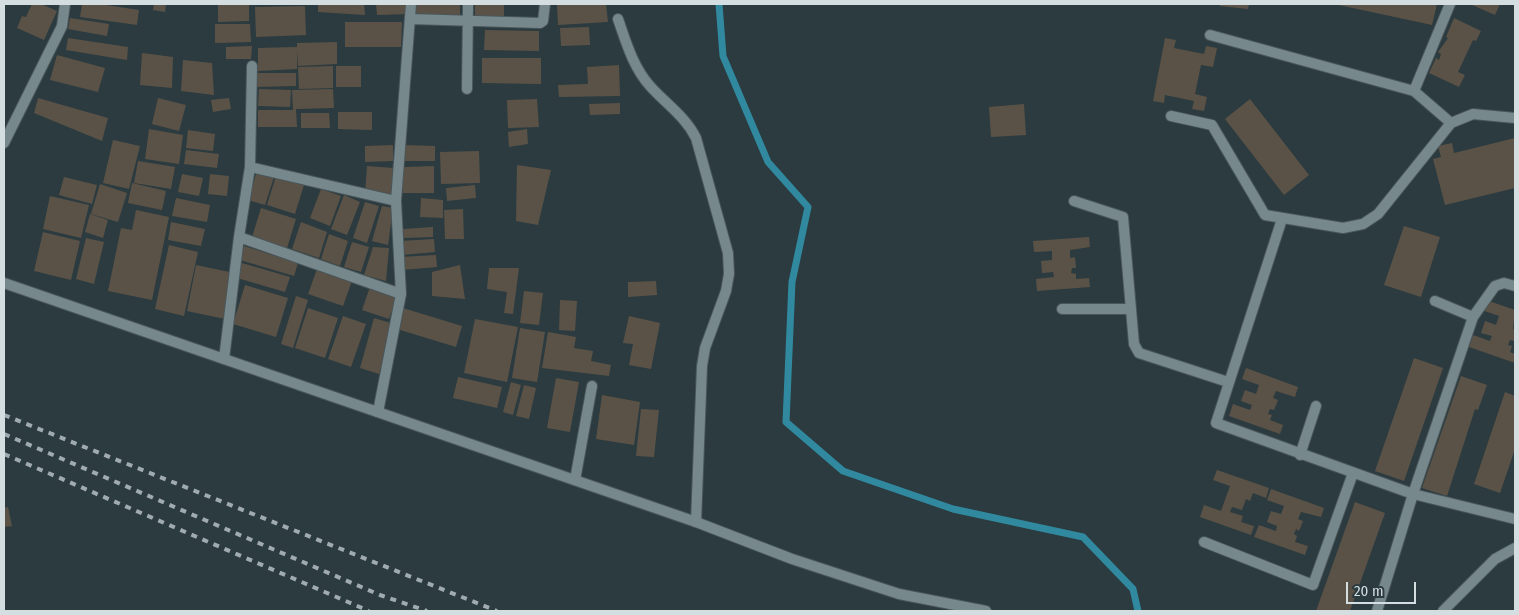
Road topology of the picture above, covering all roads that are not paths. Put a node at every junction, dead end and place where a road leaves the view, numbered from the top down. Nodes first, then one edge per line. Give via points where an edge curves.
1 (65, 4) edge
2 (411, 4) edge
3 (468, 4) edge
4 (545, 4) edge
5 (1450, 4) edge
6 (410, 19) junction
7 (618, 19) dead end
8 (467, 22) junction
9 (1210, 35) dead end
10 (252, 66) dead end
11 (467, 89) dead end
12 (1414, 91) junction
13 (1171, 116) dead end
14 (1515, 118) edge
15 (1451, 123) junction
16 (4, 143) edge
17 (250, 167) junction
18 (396, 201) junction
19 (1074, 201) dead end
20 (1282, 219) junction
21 (238, 237) junction
22 (4, 283) edge
23 (1515, 286) edge
24 (401, 294) junction
25 (1435, 301) dead end
26 (1062, 309) dead end
27 (1131, 309) junction
28 (1473, 317) junction
29 (224, 359) junction
30 (1228, 382) junction
31 (592, 386) dead end
32 (1316, 406) dead end
33 (378, 412) junction
34 (1300, 455) junction
35 (1353, 473) junction
36 (575, 480) junction
37 (1413, 494) junction
38 (1515, 519) edge
39 (696, 522) junction
40 (1204, 542) dead end
41 (1515, 548) edge
42 (986, 611) edge
43 (1378, 611) edge
44 (1443, 611) edge

1 - 16 street via 62,26
2 - 6 street
3 - 8 street
4 - 8 street via 544,20 540,23
5 - 12 street
6 - 8 street
6 - 18 street
7 - 39 street via 640,73 649,86 690,125 728,253 726,291 702,366
8 - 11 street
9 - 12 street
10 - 17 street
12 - 15 street
13 - 20 street via 1212,125 1265,215
14 - 15 street via 1473,114
15 - 20 street via 1378,214 1363,224 1344,228
17 - 18 street
17 - 21 street
18 - 24 street
19 - 27 street via 1123,217
20 - 30 street
21 - 24 street
21 - 29 street
22 - 29 street
23 - 28 street via 1504,283 1495,286
24 - 33 street
25 - 28 street
26 - 27 street
27 - 30 street via 1134,344 1139,353
28 - 37 street
29 - 33 street
30 - 34 street via 1216,423
31 - 36 street
32 - 34 street
33 - 36 street
34 - 35 street
35 - 37 street
35 - 40 street via 1313,585
36 - 39 street
37 - 38 street
37 - 43 street
39 - 42 street via 792,559 899,594
41 - 44 street via 1495,559

